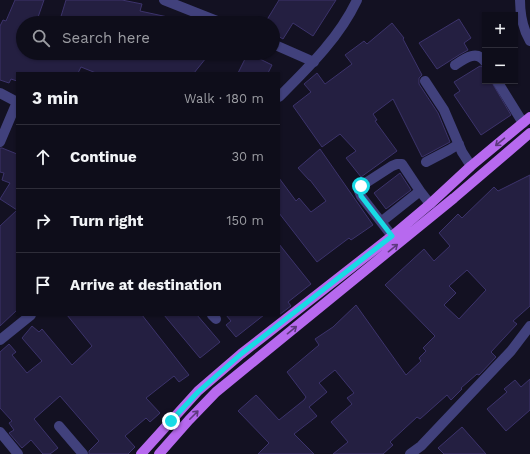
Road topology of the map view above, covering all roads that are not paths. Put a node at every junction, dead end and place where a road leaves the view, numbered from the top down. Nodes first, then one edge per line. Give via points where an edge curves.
1 (164, 0) edge
2 (357, 0) edge
3 (520, 0) edge
4 (204, 16) edge
5 (529, 36) edge
6 (280, 47) edge
7 (482, 58) edge
8 (314, 62) junction
9 (455, 65) dead end
10 (425, 81) dead end
11 (499, 84) edge
12 (0, 93) edge
13 (280, 96) edge
14 (16, 101) edge
15 (16, 104) edge
16 (526, 120) edge
17 (530, 133) edge
18 (0, 142) edge
19 (459, 144) junction
20 (426, 162) dead end
21 (471, 166) junction
22 (420, 191) junction
23 (430, 204) junction
24 (381, 222) junction
25 (392, 236) junction
26 (30, 316) edge
27 (530, 326) edge
28 (0, 340) edge
29 (59, 426) dead end
30 (0, 432) edge
31 (152, 442) junction
32 (424, 450) edge
33 (160, 452) edge
34 (18, 454) edge
35 (83, 454) edge
36 (141, 454) edge
37 (410, 454) edge

1 - 4 street
2 - 8 street via 348,18
3 - 5 street via 522,21
6 - 8 street
7 - 9 street via 476,55
8 - 13 street
10 - 19 street via 444,110
11 - 16 street
12 - 14 street
15 - 18 street
16 -> 21 main road
33 -> 17 main road via 216,392
19 - 20 street
19 - 21 street
21 - 23 main road
22 - 23 street
22 - 24 street
22 - 24 street via 402,164 397,164 361,186 361,196
23 - 25 main road
24 - 25 street
25 - 31 main road via 235,359 198,392
26 - 28 street
27 - 32 street
29 - 35 street
30 - 34 street
31 - 33 main road
31 - 36 main road
32 - 37 street

